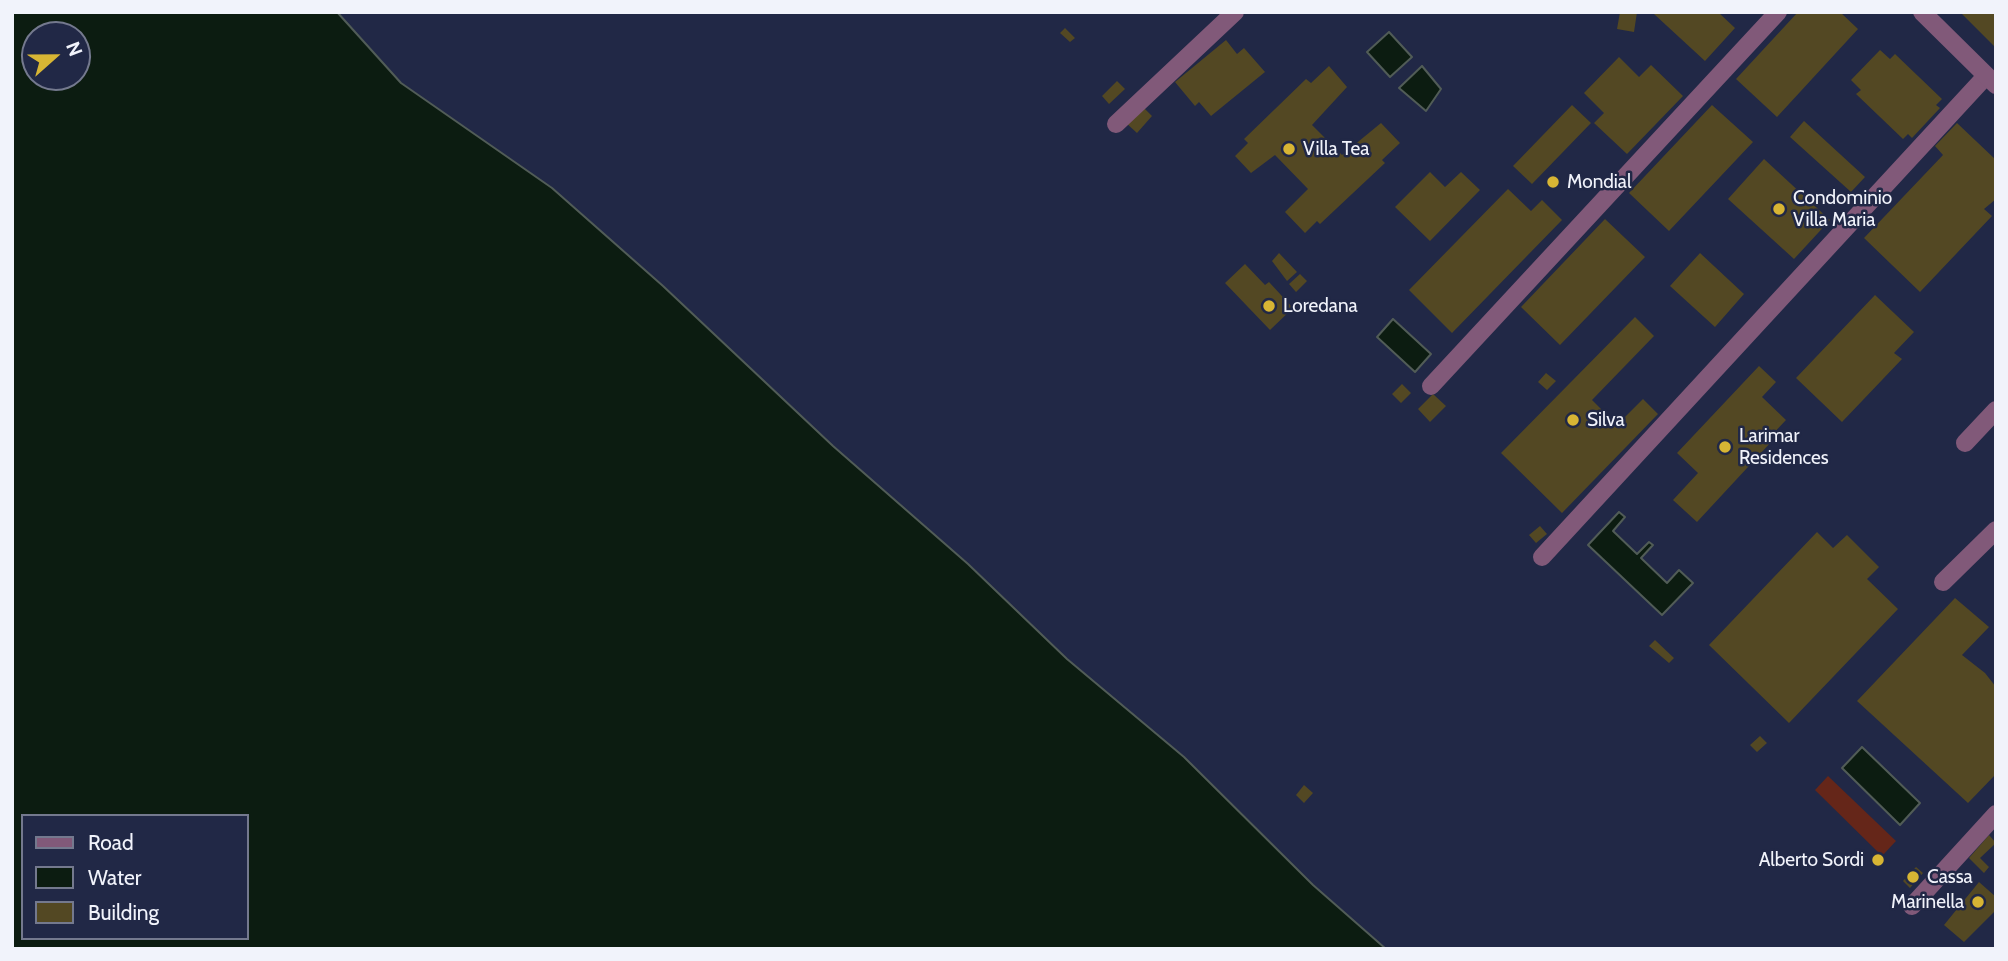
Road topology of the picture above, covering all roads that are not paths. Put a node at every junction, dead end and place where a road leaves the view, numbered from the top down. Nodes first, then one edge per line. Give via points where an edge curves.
1 (1235, 12) edge
2 (1778, 12) edge
3 (1922, 12) edge
4 (1991, 81) edge
5 (1116, 124) dead end
6 (1431, 386) dead end
7 (1996, 410) edge
8 (1965, 443) dead end
9 (1996, 530) edge
10 (1542, 557) dead end
11 (1943, 582) dead end
12 (1996, 814) edge
13 (1912, 906) dead end

1 - 5 street
2 - 6 street
3 - 4 street
4 - 10 street
7 - 8 street
9 - 11 street
12 - 13 street

